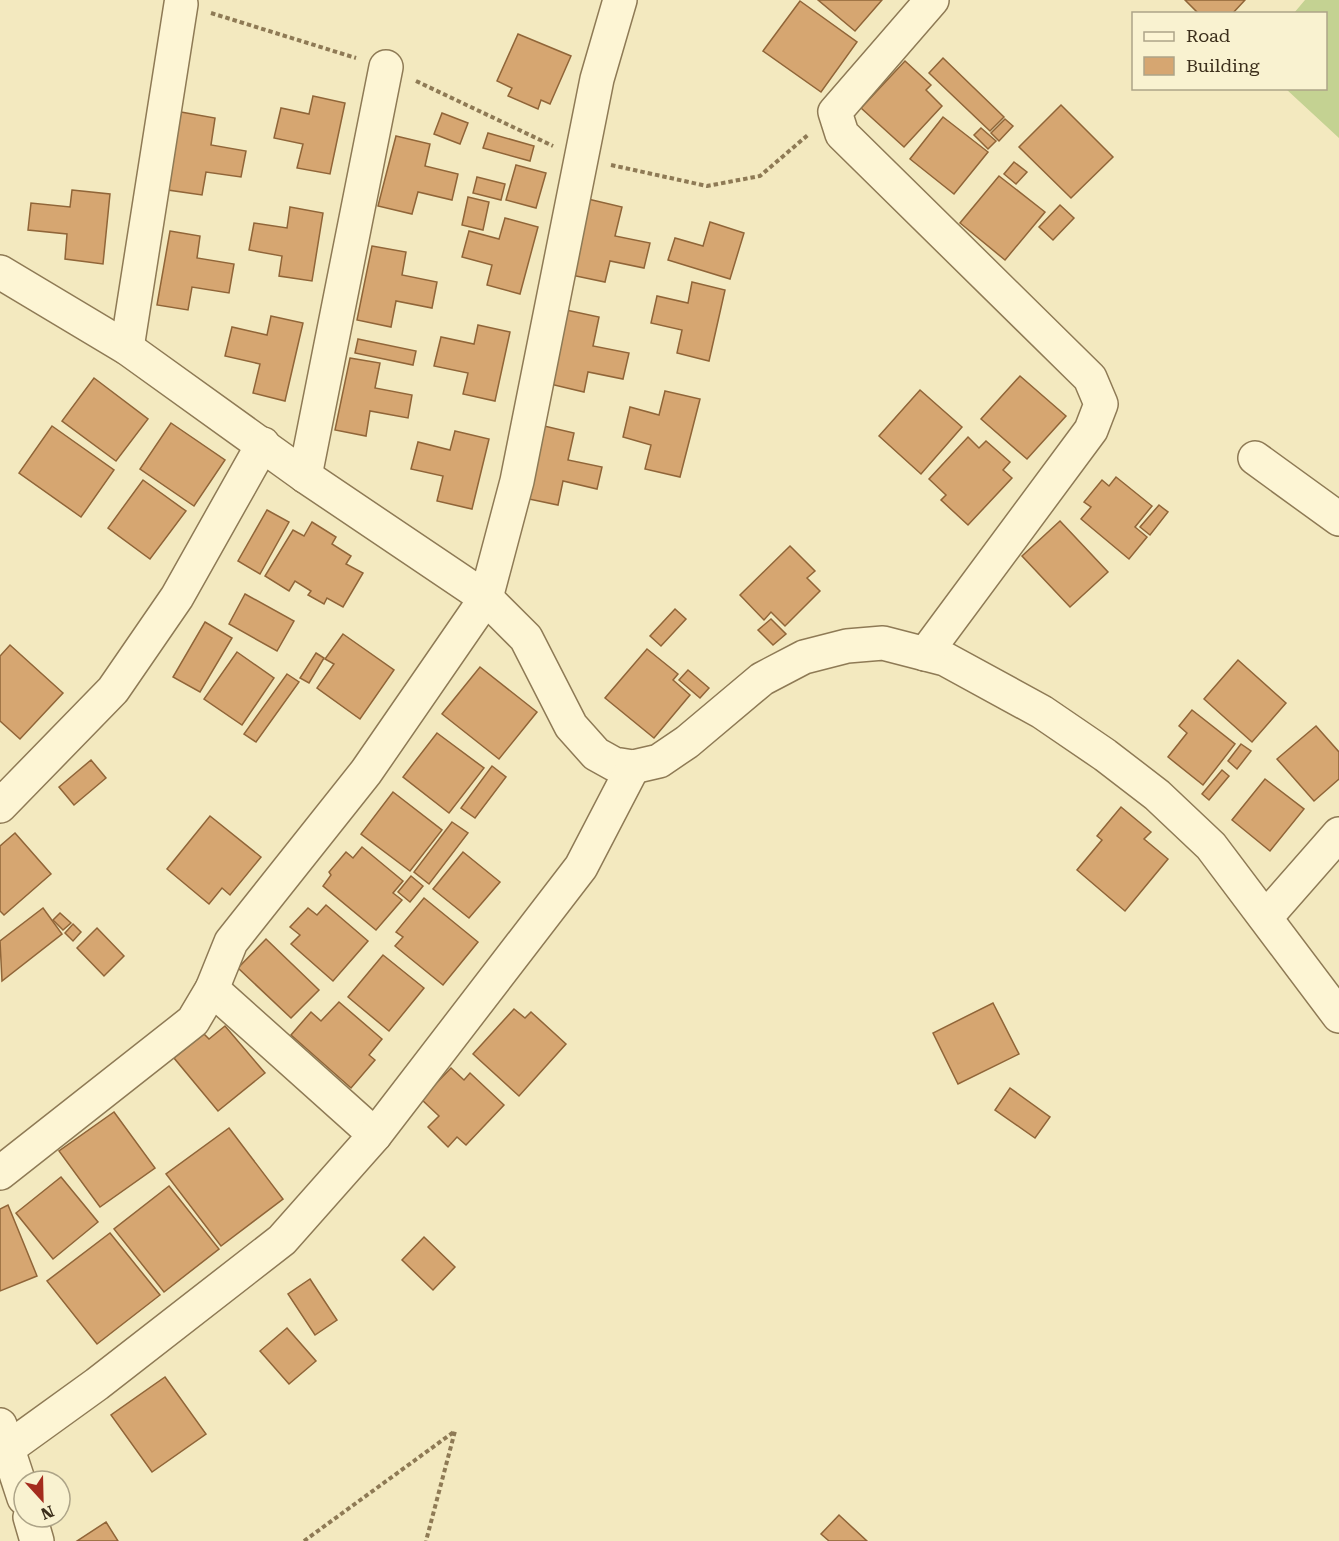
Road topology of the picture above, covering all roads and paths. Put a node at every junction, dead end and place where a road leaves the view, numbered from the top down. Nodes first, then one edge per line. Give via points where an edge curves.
1 (620, 0) edge
2 (932, 0) edge
3 (180, 4) joint
4 (386, 67) junction
5 (835, 112) junction
6 (581, 159) junction
7 (0, 272) edge
8 (127, 348) junction
9 (262, 444) junction
10 (1255, 458) dead end
11 (305, 476) junction
12 (1339, 519) edge
13 (486, 598) junction
14 (925, 654) junction
15 (633, 767) junction
16 (0, 806) edge
17 (1339, 834) edge
18 (1266, 916) junction
19 (212, 988) junction
20 (1339, 1016) edge
21 (375, 1135) junction
22 (0, 1173) edge
23 (3, 1442) edge
24 (13, 1469) edge
25 (304, 1541) edge
26 (426, 1541) edge

1 - 6 street via 597,79
2 - 5 street
3 - 4 path
3 - 8 street
4 - 6 path
4 - 11 street
5 - 6 path via 760,176 707,186
5 - 14 street via 842,134 1090,378 1101,404 1091,430
6 - 13 street via 517,481
7 - 8 street
8 - 9 street
9 - 11 street
9 - 16 street via 177,597 113,690
10 - 12 street
11 - 13 street
13 - 15 street via 526,638 571,726 596,754 614,764
13 - 19 street via 366,772 231,942
14 - 15 street via 883,643 847,646 804,657 762,679 659,761
14 - 18 street via 945,659 1042,712 1106,755 1157,795 1211,846
15 - 21 street via 581,867
17 - 18 street
18 - 20 street
19 - 21 street
19 - 22 street via 193,1021
21 - 23 street via 282,1240
23 - 24 street
25 - 26 path via 455,1431

